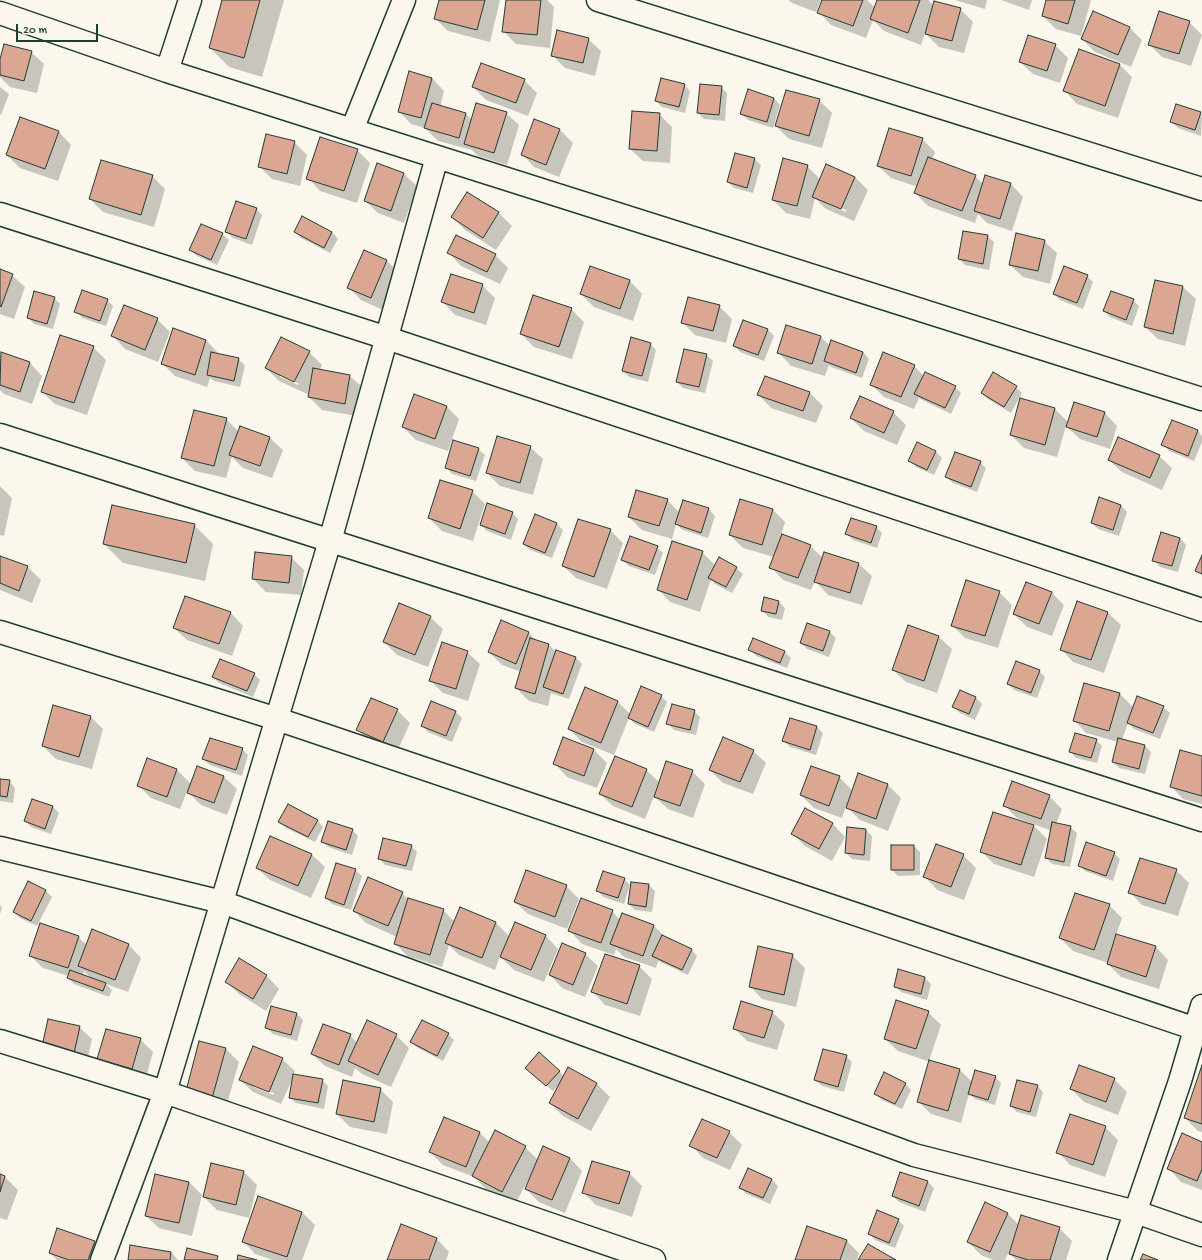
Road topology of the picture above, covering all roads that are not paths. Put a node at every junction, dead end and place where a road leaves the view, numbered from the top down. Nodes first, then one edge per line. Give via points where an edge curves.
1 (190, 0) edge
2 (404, 0) edge
3 (598, 0) edge
4 (0, 13) edge
5 (167, 71) junction
6 (352, 130) junction
7 (437, 157) junction
8 (1202, 189) edge
9 (0, 214) edge
10 (387, 338) junction
11 (1202, 399) edge
12 (0, 435) edge
13 (330, 541) junction
14 (1202, 610) edge
15 (0, 632) edge
16 (276, 719) junction
17 (1202, 820) edge
18 (0, 848) edge
19 (222, 902) junction
20 (1202, 1006) edge
21 (1199, 1030) edge
22 (0, 1041) edge
23 (165, 1092) junction
24 (1136, 1212) junction
25 (1202, 1235) edge
26 (102, 1260) edge
27 (654, 1260) edge
28 (1119, 1260) edge

1 - 5 street
2 - 6 street
3 - 8 street
4 - 5 street
5 - 6 street
6 - 7 street
7 - 10 street
7 - 11 street
9 - 10 street
10 - 13 street
10 - 14 street
12 - 13 street
13 - 16 street
13 - 17 street
15 - 16 street
16 - 19 street
16 - 21 street
18 - 19 street
19 - 23 street
19 - 24 street via 914,1155
20 - 21 street
21 - 24 street
22 - 23 street
23 - 26 street
23 - 27 street
24 - 25 street
24 - 28 street

